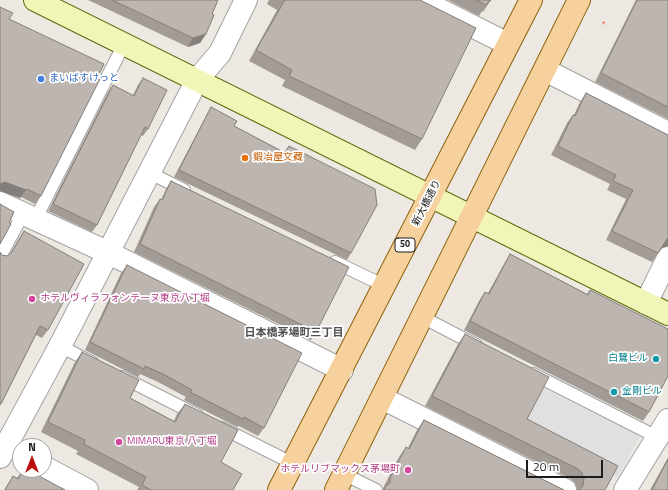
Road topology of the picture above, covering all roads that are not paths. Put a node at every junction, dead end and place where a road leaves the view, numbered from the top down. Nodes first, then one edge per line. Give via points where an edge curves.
1 (35, 0) edge
2 (246, 0) edge
3 (420, 0) edge
4 (530, 0) edge
5 (579, 0) edge
6 (124, 44) junction
7 (508, 44) junction
8 (545, 70) junction
9 (197, 80) junction
10 (668, 133) edge
11 (150, 173) junction
12 (195, 195) edge
13 (430, 196) junction
14 (0, 203) edge
15 (29, 217) junction
16 (471, 217) junction
17 (109, 253) junction
18 (0, 257) edge
19 (324, 257) edge
20 (668, 258) edge
21 (385, 286) junction
22 (646, 303) junction
23 (668, 314) edge
24 (422, 317) junction
25 (60, 346) junction
26 (487, 350) edge
27 (522, 368) edge
28 (342, 370) junction
29 (382, 398) junction
30 (663, 428) edge
31 (6, 450) edge
32 (292, 464) junction
33 (52, 471) edge
34 (340, 482) edge
35 (87, 490) edge
36 (279, 490) edge
37 (376, 490) edge
38 (565, 490) edge
39 (625, 490) edge

1 - 6 street
2 - 9 street via 220,53
3 - 7 street
4 - 7 main road, 新大橋通り / 50
5 - 8 main road
6 - 9 street
6 - 15 lane
7 - 13 main road, 新大橋通り / 50
8 - 10 street
8 - 16 main road
9 - 11 street
9 - 13 street
11 - 12 lane
11 - 17 street
13 - 16 street
13 - 21 main road, 新大橋通り / 50
14 - 15 street
15 - 17 street
15 - 18 lane
16 - 22 street
16 - 24 main road
17 - 25 street
17 - 28 street
19 - 21 lane
20 - 22 street
21 - 28 main road, 新大橋通り / 50
22 - 23 street
24 - 26 lane
24 - 29 main road
25 - 31 street
25 - 32 lane
27 - 30 lane
28 - 32 main road, 新大橋通り / 50
29 - 34 main road
29 - 38 street
30 - 39 street
32 - 36 main road, 新大橋通り / 50
33 - 35 street
34 - 37 lane

